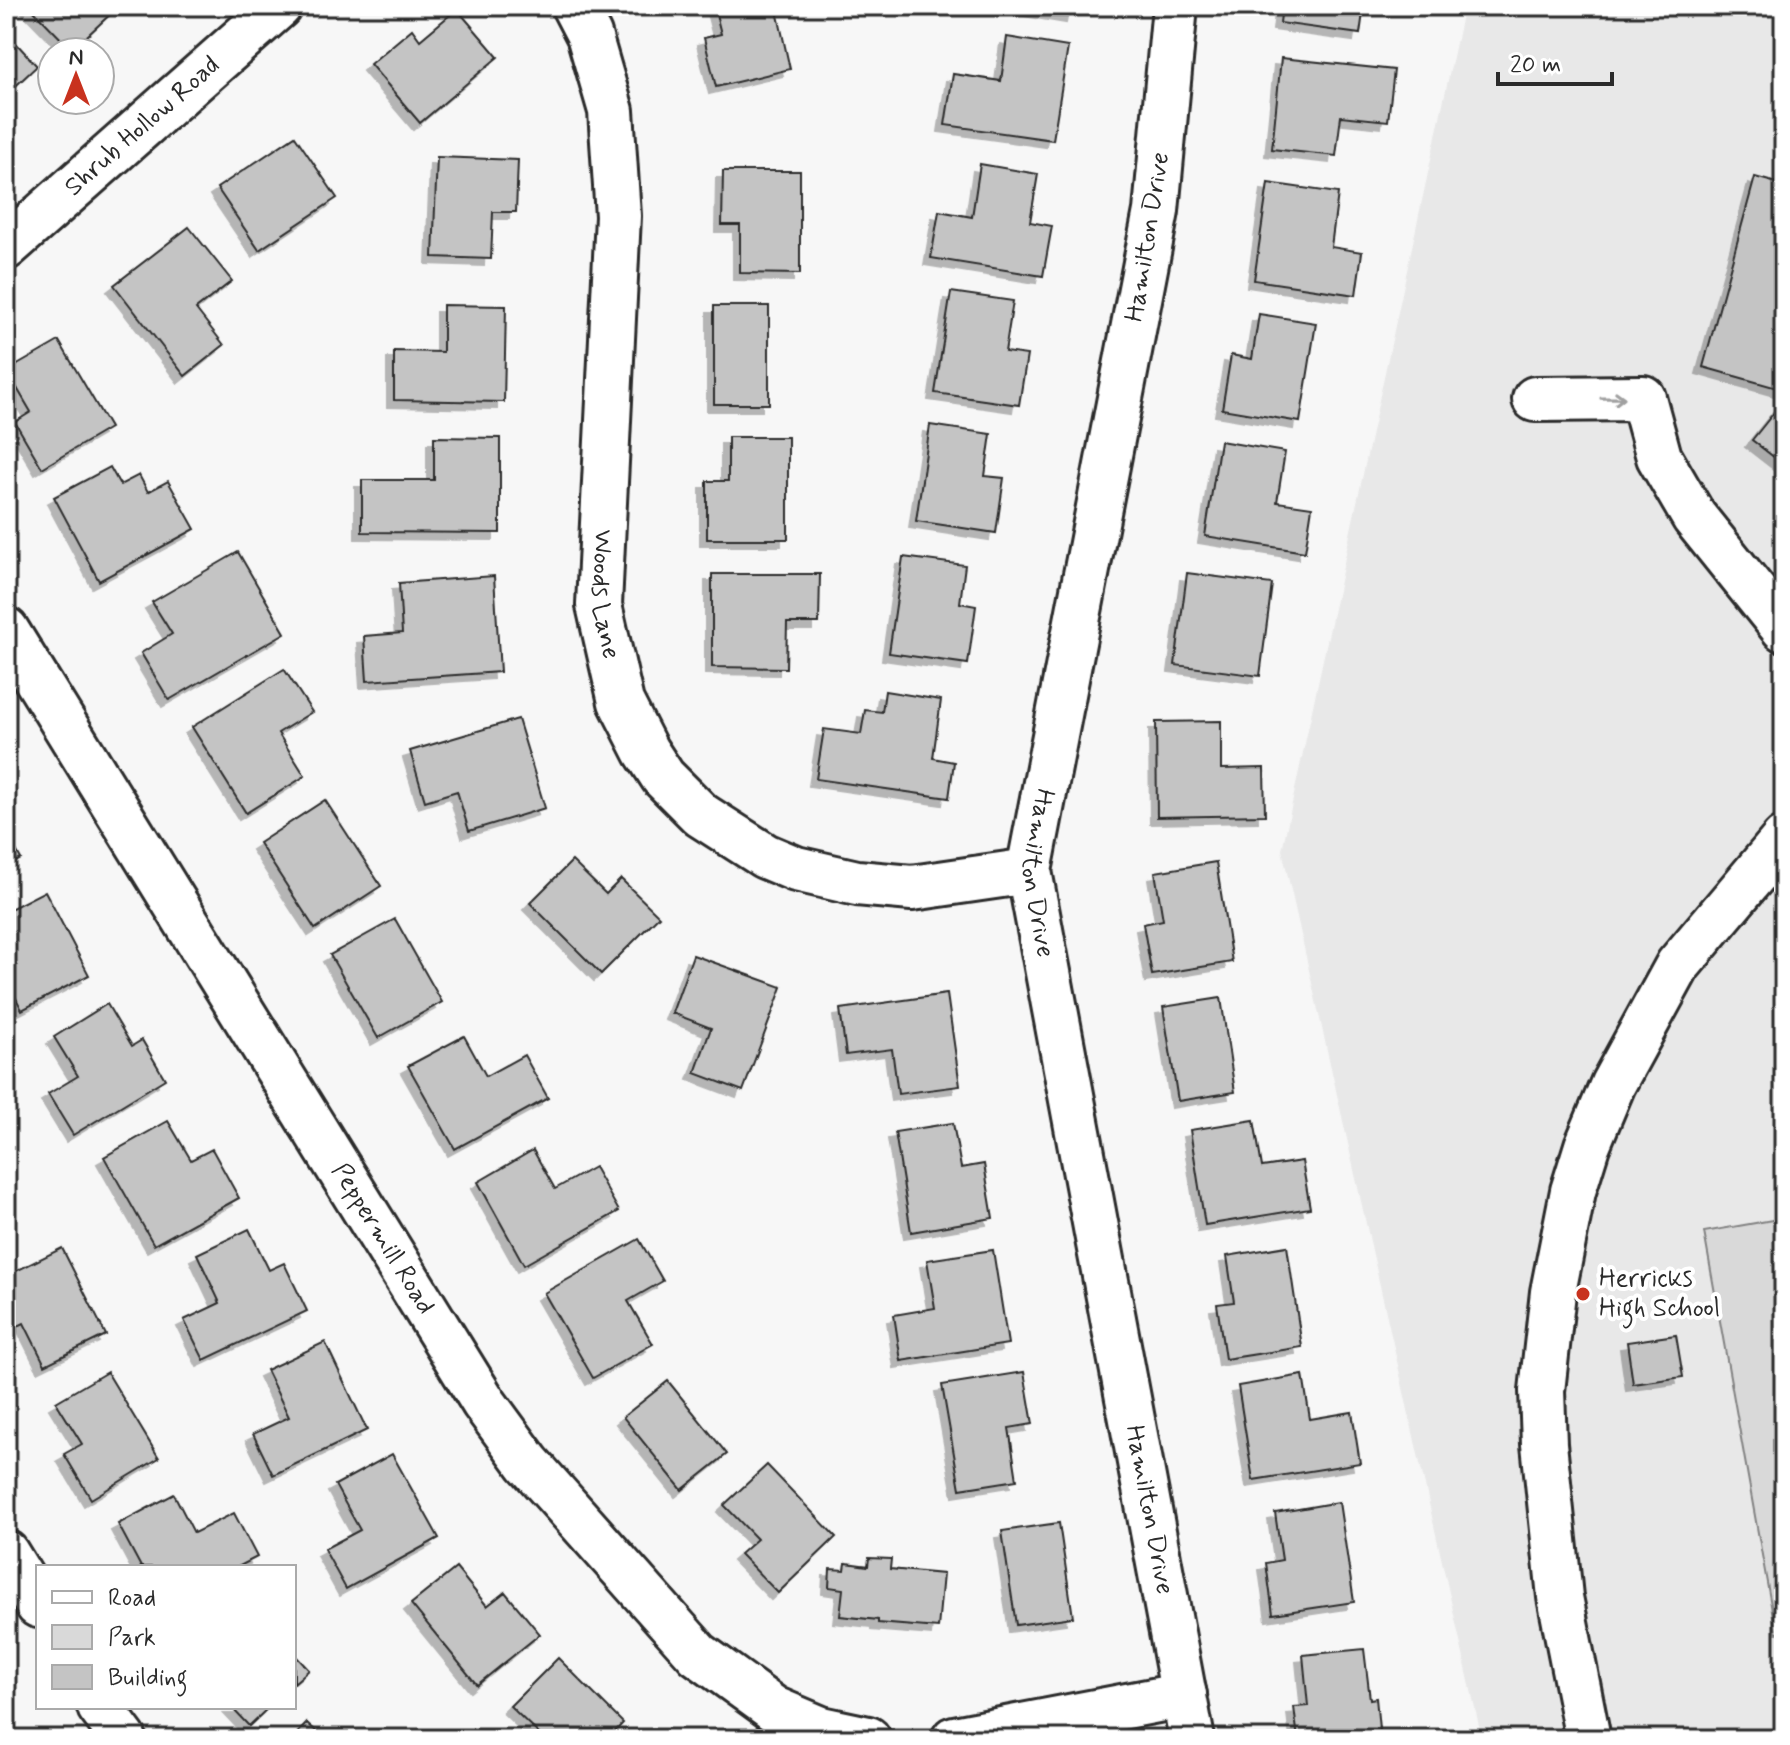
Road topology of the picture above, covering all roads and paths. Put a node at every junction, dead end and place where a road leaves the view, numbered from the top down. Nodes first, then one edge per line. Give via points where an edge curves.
1 (279, 6) edge
2 (574, 6) edge
3 (1175, 6) edge
4 (6, 247) edge
5 (1535, 399) dead end
6 (1784, 629) edge
7 (6, 630) edge
8 (1784, 839) edge
9 (1029, 871) junction
10 (6, 1553) edge
11 (36, 1602) edge
12 (1184, 1695) junction
13 (102, 1709) edge
14 (124, 1739) edge
15 (868, 1739) edge
16 (954, 1739) edge
17 (1192, 1739) edge
18 (1588, 1739) edge

1 - 4 street, Shrub Hollow Road
2 - 9 street, Woods Lane via 589,35 611,111 618,216 599,605 621,702 646,751 663,777 701,815 765,856 796,869 912,888
3 - 9 street, Hamilton Drive via 1156,211
5 -> 6 street via 1643,398 1659,457 1694,517
7 - 15 street, Peppermill Road via 484,1403 528,1463 698,1654 774,1709 821,1729
8 - 18 street via 1678,965 1613,1084 1573,1191 1553,1292 1542,1391 1560,1597
9 - 12 street, Hamilton Drive
10 - 11 street
12 - 16 street
12 - 17 street, Hamilton Drive
13 - 14 street

